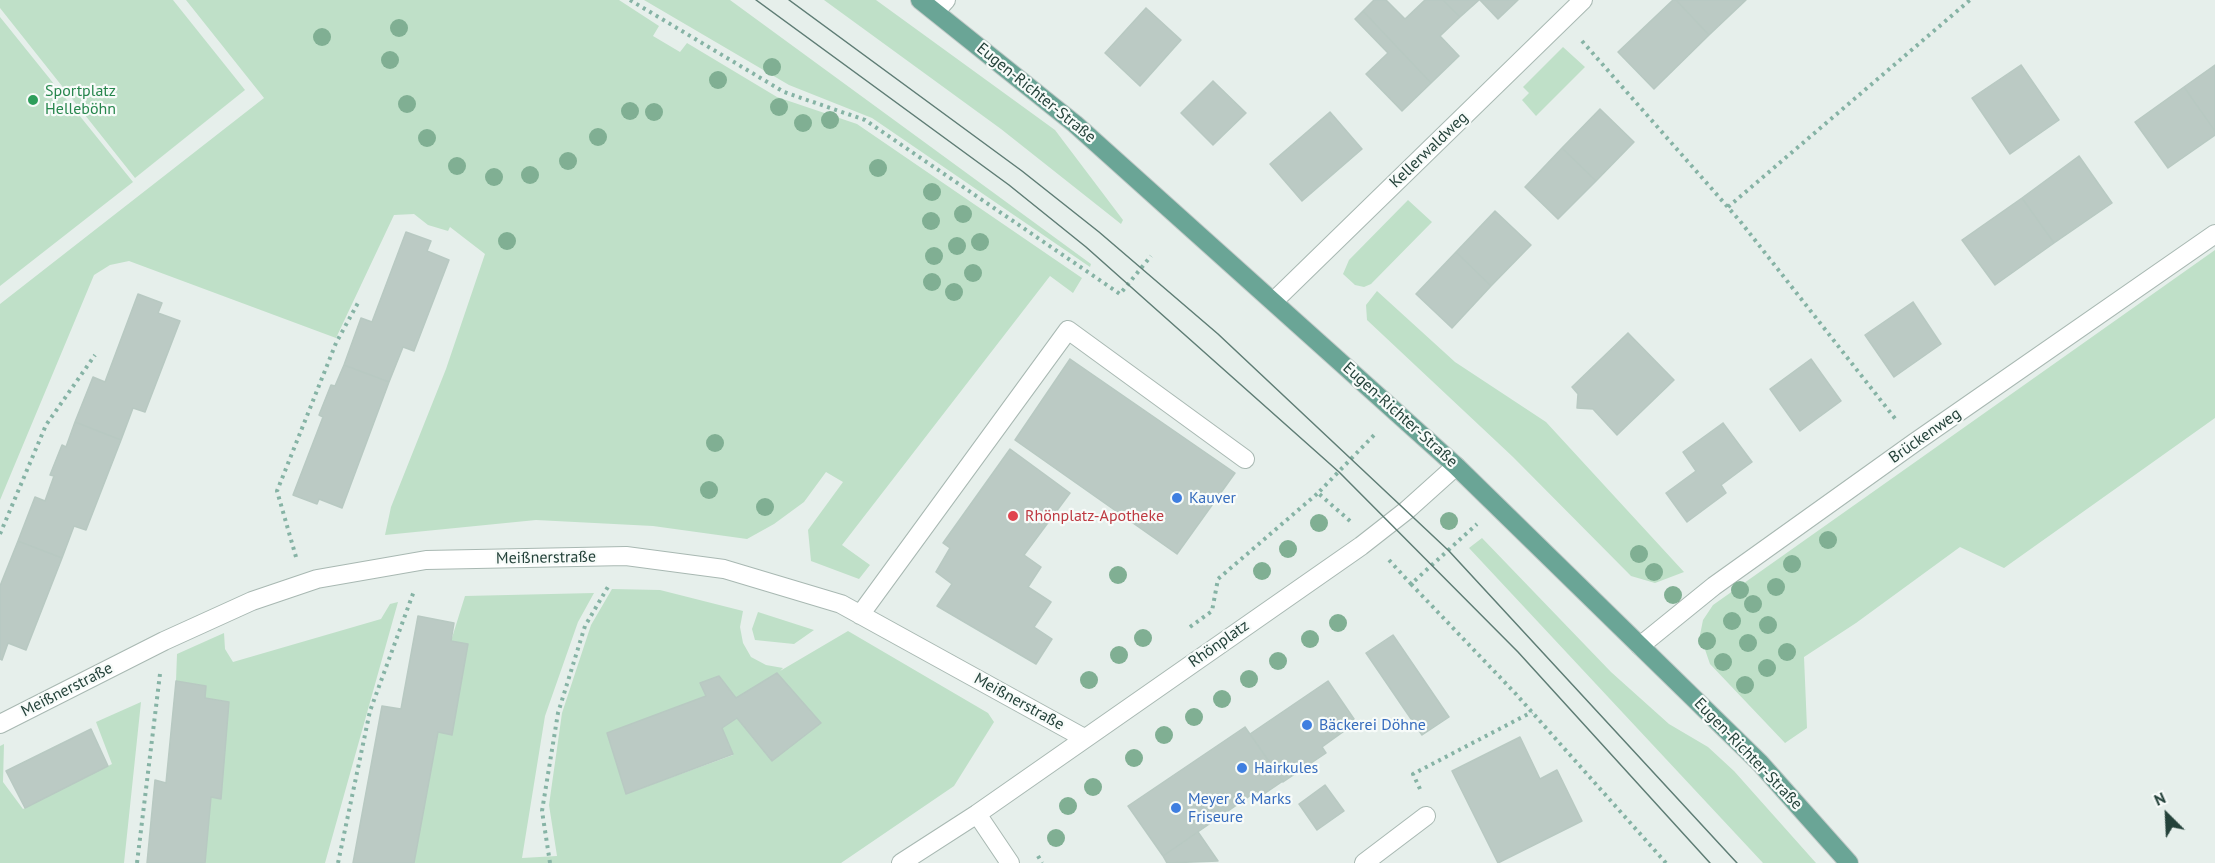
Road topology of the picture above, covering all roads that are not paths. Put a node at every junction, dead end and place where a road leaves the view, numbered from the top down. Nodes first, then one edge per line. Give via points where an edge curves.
1 (920, 0) edge
2 (1583, 0) edge
3 (941, 6) edge
4 (2215, 234) edge
5 (1274, 301) junction
6 (1245, 459) dead end
7 (1456, 466) junction
8 (860, 615) junction
9 (1640, 646) junction
10 (0, 724) edge
11 (1084, 738) junction
12 (976, 814) junction
13 (1426, 816) road end
14 (901, 863) edge
15 (1010, 863) edge
16 (1364, 863) edge
17 (1849, 863) edge

1 - 3 main road, Eugen-Richter-Straße
2 - 5 street, Kellerwaldweg
3 - 5 main road, Eugen-Richter-Straße
4 - 9 street, Brückenweg via 1714,586
5 - 7 main road, Eugen-Richter-Straße
6 - 8 street via 1068,330
7 - 9 main road, Eugen-Richter-Straße
7 - 11 street, Rhönplatz via 1361,546
8 - 10 street, Meißnerstraße via 841,604 724,569 626,556 426,560 305,583 252,601
8 - 11 street, Meißnerstraße
9 - 17 main road, Eugen-Richter-Straße via 1760,763
11 - 12 street, Rhönplatz
12 - 14 street, Rhönplatz
12 - 15 street
13 - 16 street

